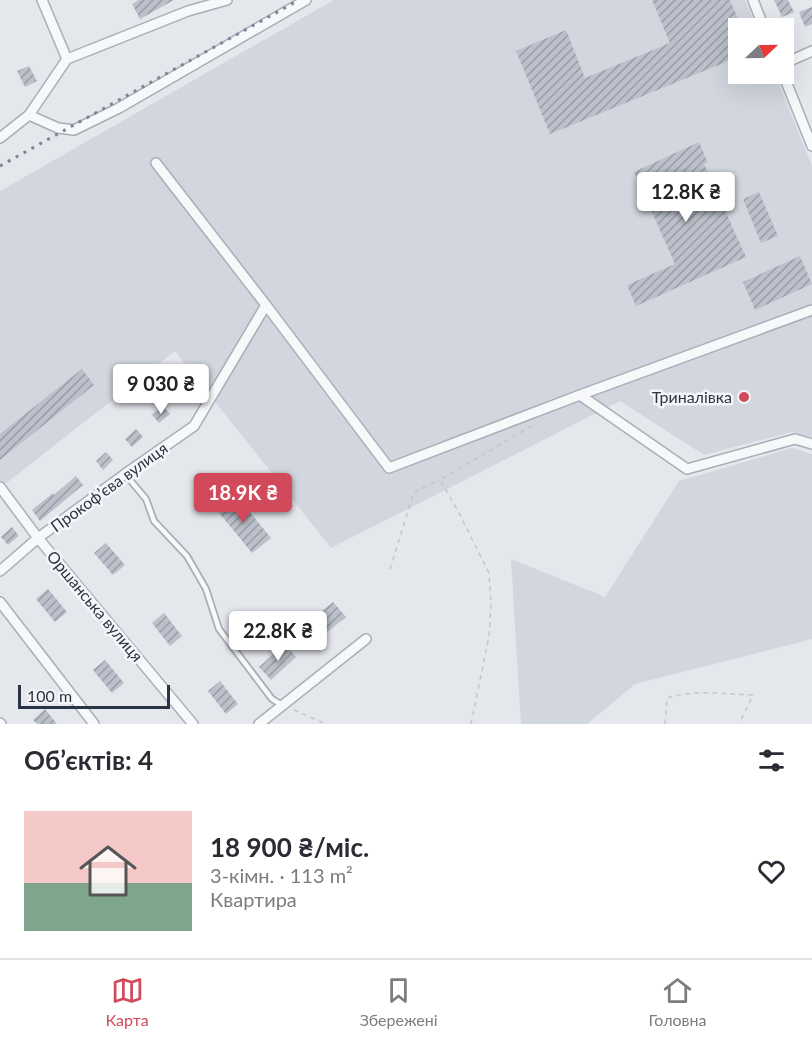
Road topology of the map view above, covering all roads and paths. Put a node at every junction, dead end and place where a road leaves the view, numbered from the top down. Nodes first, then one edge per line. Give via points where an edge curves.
1 (42, 0) edge
2 (227, 0) edge
3 (306, 0) edge
4 (753, 0) edge
5 (760, 18) edge
6 (812, 51) edge
7 (67, 59) junction
8 (794, 59) edge
9 (787, 84) edge
10 (29, 115) junction
11 (809, 132) edge
12 (0, 138) edge
13 (812, 146) edge
14 (156, 163) dead end
15 (266, 305) junction
16 (812, 310) edge
17 (580, 395) junction
18 (537, 422) dead end
19 (812, 444) edge
20 (125, 474) junction
21 (440, 480) junction
22 (0, 487) edge
23 (38, 538) junction
24 (390, 569) dead end
25 (0, 571) edge
26 (0, 602) edge
27 (366, 639) dead end
28 (282, 705) junction
29 (94, 724) edge
30 (193, 724) edge
31 (259, 724) edge
32 (326, 724) edge
33 (471, 724) edge
34 (665, 724) edge
35 (739, 724) edge

1 - 7 street
2 - 7 street
3 - 10 street via 74,130 58,128
4 - 5 street
6 - 8 street
7 - 10 street
9 - 11 street
10 - 12 street
11 - 13 street
14 - 15 street
15 - 17 street via 389,468
15 - 20 street, Прокоф’єва вулиця via 194,426
16 - 17 street
17 - 19 street via 687,469 795,439
18 - 21 path
20 - 23 street, Прокоф’єва вулиця
20 - 28 lane via 146,499 154,521 187,556 206,589 219,629 272,699
21 - 24 path via 414,492
21 - 33 path via 489,573 489,636
22 - 23 street, Оршанська вулиця
23 - 25 street, Прокоф’єва вулиця
23 - 30 street, Оршанська вулиця
26 - 29 street
27 - 28 street
28 - 31 street
28 - 32 path
34 - 35 path via 667,698 684,692 753,694

